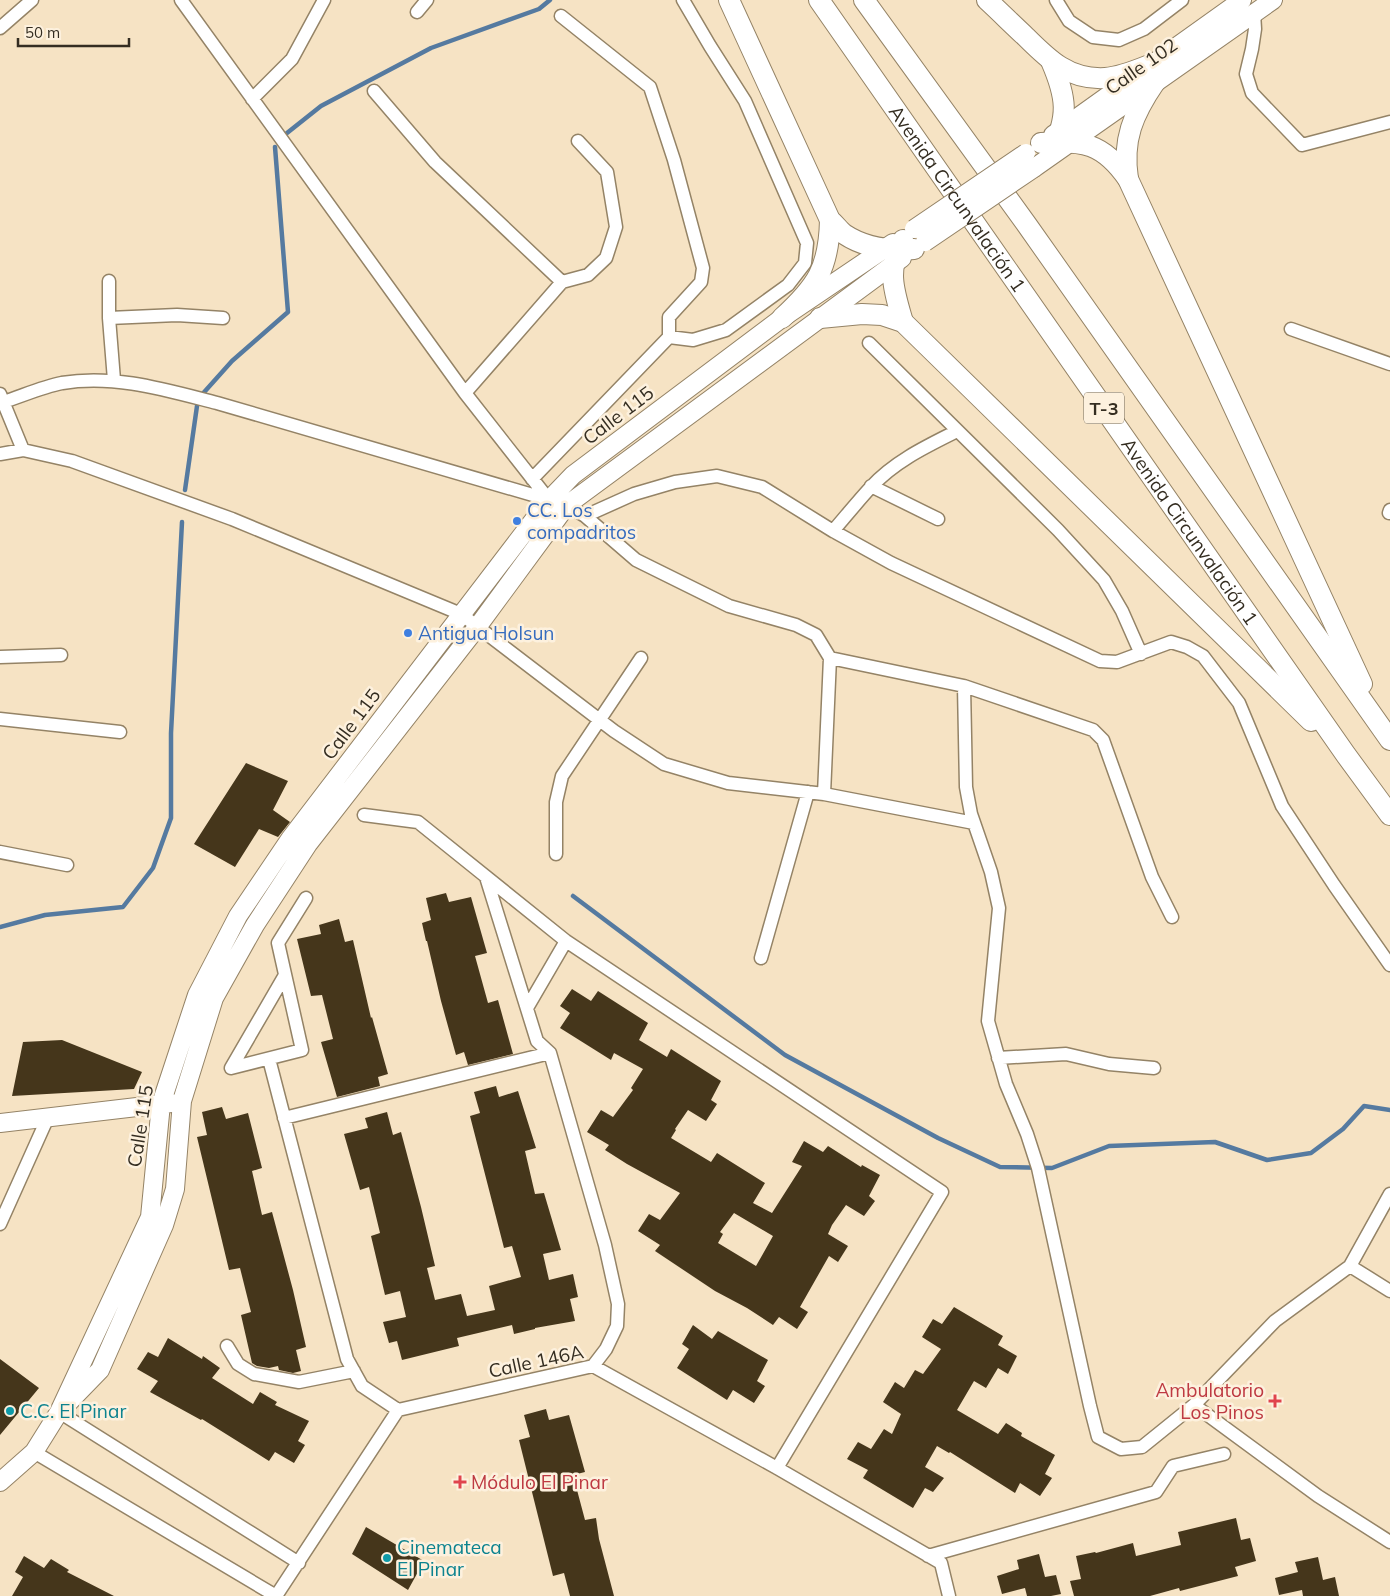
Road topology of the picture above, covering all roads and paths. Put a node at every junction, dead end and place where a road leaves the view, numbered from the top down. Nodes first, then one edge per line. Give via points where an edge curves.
1 (32, 0) edge
2 (181, 0) edge
3 (324, 0) edge
4 (427, 0) edge
5 (683, 0) edge
6 (729, 0) edge
7 (819, 0) edge
8 (864, 0) edge
9 (987, 0) edge
10 (1056, 0) edge
11 (1182, 0) edge
12 (1273, 0) edge
13 (1248, 7) edge
14 (417, 12) dead end
15 (561, 16) dead end
16 (0, 28) edge
17 (1051, 61) junction
18 (1154, 73) junction
19 (374, 91) dead end
20 (252, 99) junction
21 (1390, 122) edge
22 (578, 141) dead end
23 (1048, 148) junction
24 (1128, 179) junction
25 (830, 220) junction
26 (905, 246) junction
27 (110, 281) dead end
28 (562, 282) junction
29 (110, 318) junction
30 (223, 318) dead end
31 (782, 318) junction
32 (820, 318) junction
33 (903, 322) junction
34 (1291, 329) dead end
35 (669, 337) junction
36 (869, 342) dead end
37 (1390, 364) edge
38 (114, 380) junction
39 (465, 393) junction
40 (1, 398) edge
41 (957, 430) junction
42 (23, 450) junction
43 (0, 454) edge
44 (532, 479) junction
45 (872, 486) junction
46 (549, 500) junction
47 (567, 505) junction
48 (585, 516) junction
49 (938, 519) dead end
50 (833, 531) junction
51 (461, 614) junction
52 (478, 626) junction
53 (1141, 654) junction
54 (61, 655) dead end
55 (0, 657) edge
56 (641, 658) dead end
57 (830, 658) junction
58 (964, 686) junction
59 (0, 719) edge
60 (599, 719) junction
61 (120, 732) dead end
62 (1386, 734) edge
63 (1346, 755) junction
64 (808, 792) junction
65 (824, 794) junction
66 (364, 815) dead end
67 (1390, 815) edge
68 (974, 823) junction
69 (0, 852) edge
70 (556, 854) dead end
71 (67, 865) dead end
72 (486, 877) junction
73 (306, 898) dead end
74 (1172, 917) dead end
75 (566, 941) junction
76 (761, 958) dead end
77 (1390, 965) edge
78 (285, 975) junction
79 (527, 1008) junction
80 (550, 1053) junction
81 (269, 1058) junction
82 (998, 1058) junction
83 (1154, 1068) dead end
84 (182, 1101) junction
85 (161, 1104) junction
86 (48, 1117) junction
87 (284, 1118) junction
88 (0, 1123) edge
89 (1390, 1194) edge
90 (0, 1224) edge
91 (1350, 1266) junction
92 (1390, 1291) edge
93 (228, 1346) dead end
94 (593, 1366) junction
95 (354, 1371) junction
96 (1194, 1405) junction
97 (398, 1410) junction
98 (59, 1412) junction
99 (34, 1452) junction
100 (1224, 1454) dead end
101 (777, 1468) junction
102 (0, 1482) edge
103 (1390, 1542) edge
104 (928, 1556) junction
105 (299, 1562) junction
106 (276, 1596) edge
107 (949, 1596) edge

1 - 16 street
2 - 20 street
3 - 20 street via 292,59
4 - 14 street
5 - 35 street via 745,101 807,243 805,263 788,285 726,330 693,340
6 - 25 main road
7 - 63 main road, Avenida Circunvalación 1 / T-3
8 - 62 main road, Avenida Circunvalación 1 / T-3
9 - 17 main road
10 - 11 street via 1069,21 1093,37 1119,40 1144,29
12 - 13 main road, Calle 102
13 - 18 main road, Calle 102
13 - 21 street via 1255,29 1246,74 1252,93 1302,145
15 - 35 street via 650,87 704,268 701,282 669,317
17 - 18 main road via 1085,77
17 - 23 main road via 1064,102
18 - 23 main road, Calle 102
18 - 24 main road via 1129,131 1126,149
19 - 28 street via 435,162
20 - 39 street
22 - 28 street via 607,172 616,227 606,258 588,275
23 - 24 main road via 1084,143 1110,157
23 - 26 main road, Calle 102, bridge
24 - 62 main road
25 - 26 main road via 844,234 871,247
25 - 31 main road via 830,243 819,277 804,298
26 - 31 main road, Calle 115
26 - 32 main road, Calle 115
26 - 33 main road via 895,294
27 - 29 street
28 - 39 street
29 - 30 street via 177,315
29 - 38 street
31 - 46 main road, Calle 115 via 572,475
32 - 33 main road via 862,314 882,315
32 - 47 main road, Calle 115
33 - 63 main road
34 - 37 street
35 - 44 street
36 - 41 street
38 - 40 street via 61,383
38 - 46 street via 216,403
39 - 44 street
40 - 42 street
41 - 45 street via 916,451
41 - 53 street via 1104,580
42 - 43 street
42 - 51 street via 72,461 232,519
44 - 46 street
45 - 49 street
45 - 50 street
46 - 47 street
46 - 51 main road, Calle 115
47 - 48 street
47 - 52 main road, Calle 115
48 - 50 street via 634,494 675,482 717,476 762,487
48 - 57 street via 636,560 729,606 796,625 816,635
50 - 53 street via 891,563 1100,661 1117,662
51 - 52 street
51 - 85 main road, Calle 115 via 290,839 238,916 197,995
52 - 60 street
52 - 84 main road, Calle 115 via 308,844 255,925 214,998
53 - 77 street via 1171,642 1203,656 1239,703 1282,806
54 - 55 street
56 - 60 street
57 - 58 street
57 - 65 street
58 - 68 street via 966,787
58 - 74 street via 1093,730 1103,740 1152,877
59 - 61 street
60 - 64 street via 664,764 728,783
60 - 70 street via 562,776 556,802
63 - 67 main road, Avenida Circunvalación 1 / T-3
64 - 65 street
64 - 76 street
65 - 68 street
66 - 72 street via 418,822
68 - 82 street via 999,908 988,1021
69 - 71 street
72 - 75 street
72 - 79 street
73 - 78 street via 278,943
75 - 79 street
75 - 101 street via 942,1192
78 - 81 street via 302,1050
78 - 81 street via 231,1068
79 - 80 street via 537,1040
80 - 87 street
80 - 94 street via 605,1245 618,1304 617,1326
81 - 87 street
82 - 83 street via 1066,1054 1109,1064
82 - 96 street via 1038,1168 1098,1437 1121,1449 1142,1447
84 - 85 main road
84 - 98 main road, Calle 115 via 175,1189 164,1225 100,1370
85 - 86 main road
85 - 98 main road, Calle 115 via 150,1217
86 - 88 main road
86 - 90 street
87 - 95 street via 348,1359
89 - 91 street
91 - 92 street
91 - 96 street via 1275,1321
93 - 95 street via 238,1364 254,1374 299,1382
94 - 97 street, Calle 146A
94 - 101 street, Calle 146A
95 - 97 street via 362,1386
96 - 103 street via 1318,1496
97 - 105 street
98 - 99 main road, Calle 115
98 - 105 street
99 - 102 main road, Calle 115
99 - 106 street
100 - 104 street via 1173,1466 1156,1492
101 - 104 street, Calle 146A
104 - 107 street, Calle 146A via 941,1563
105 - 106 street

